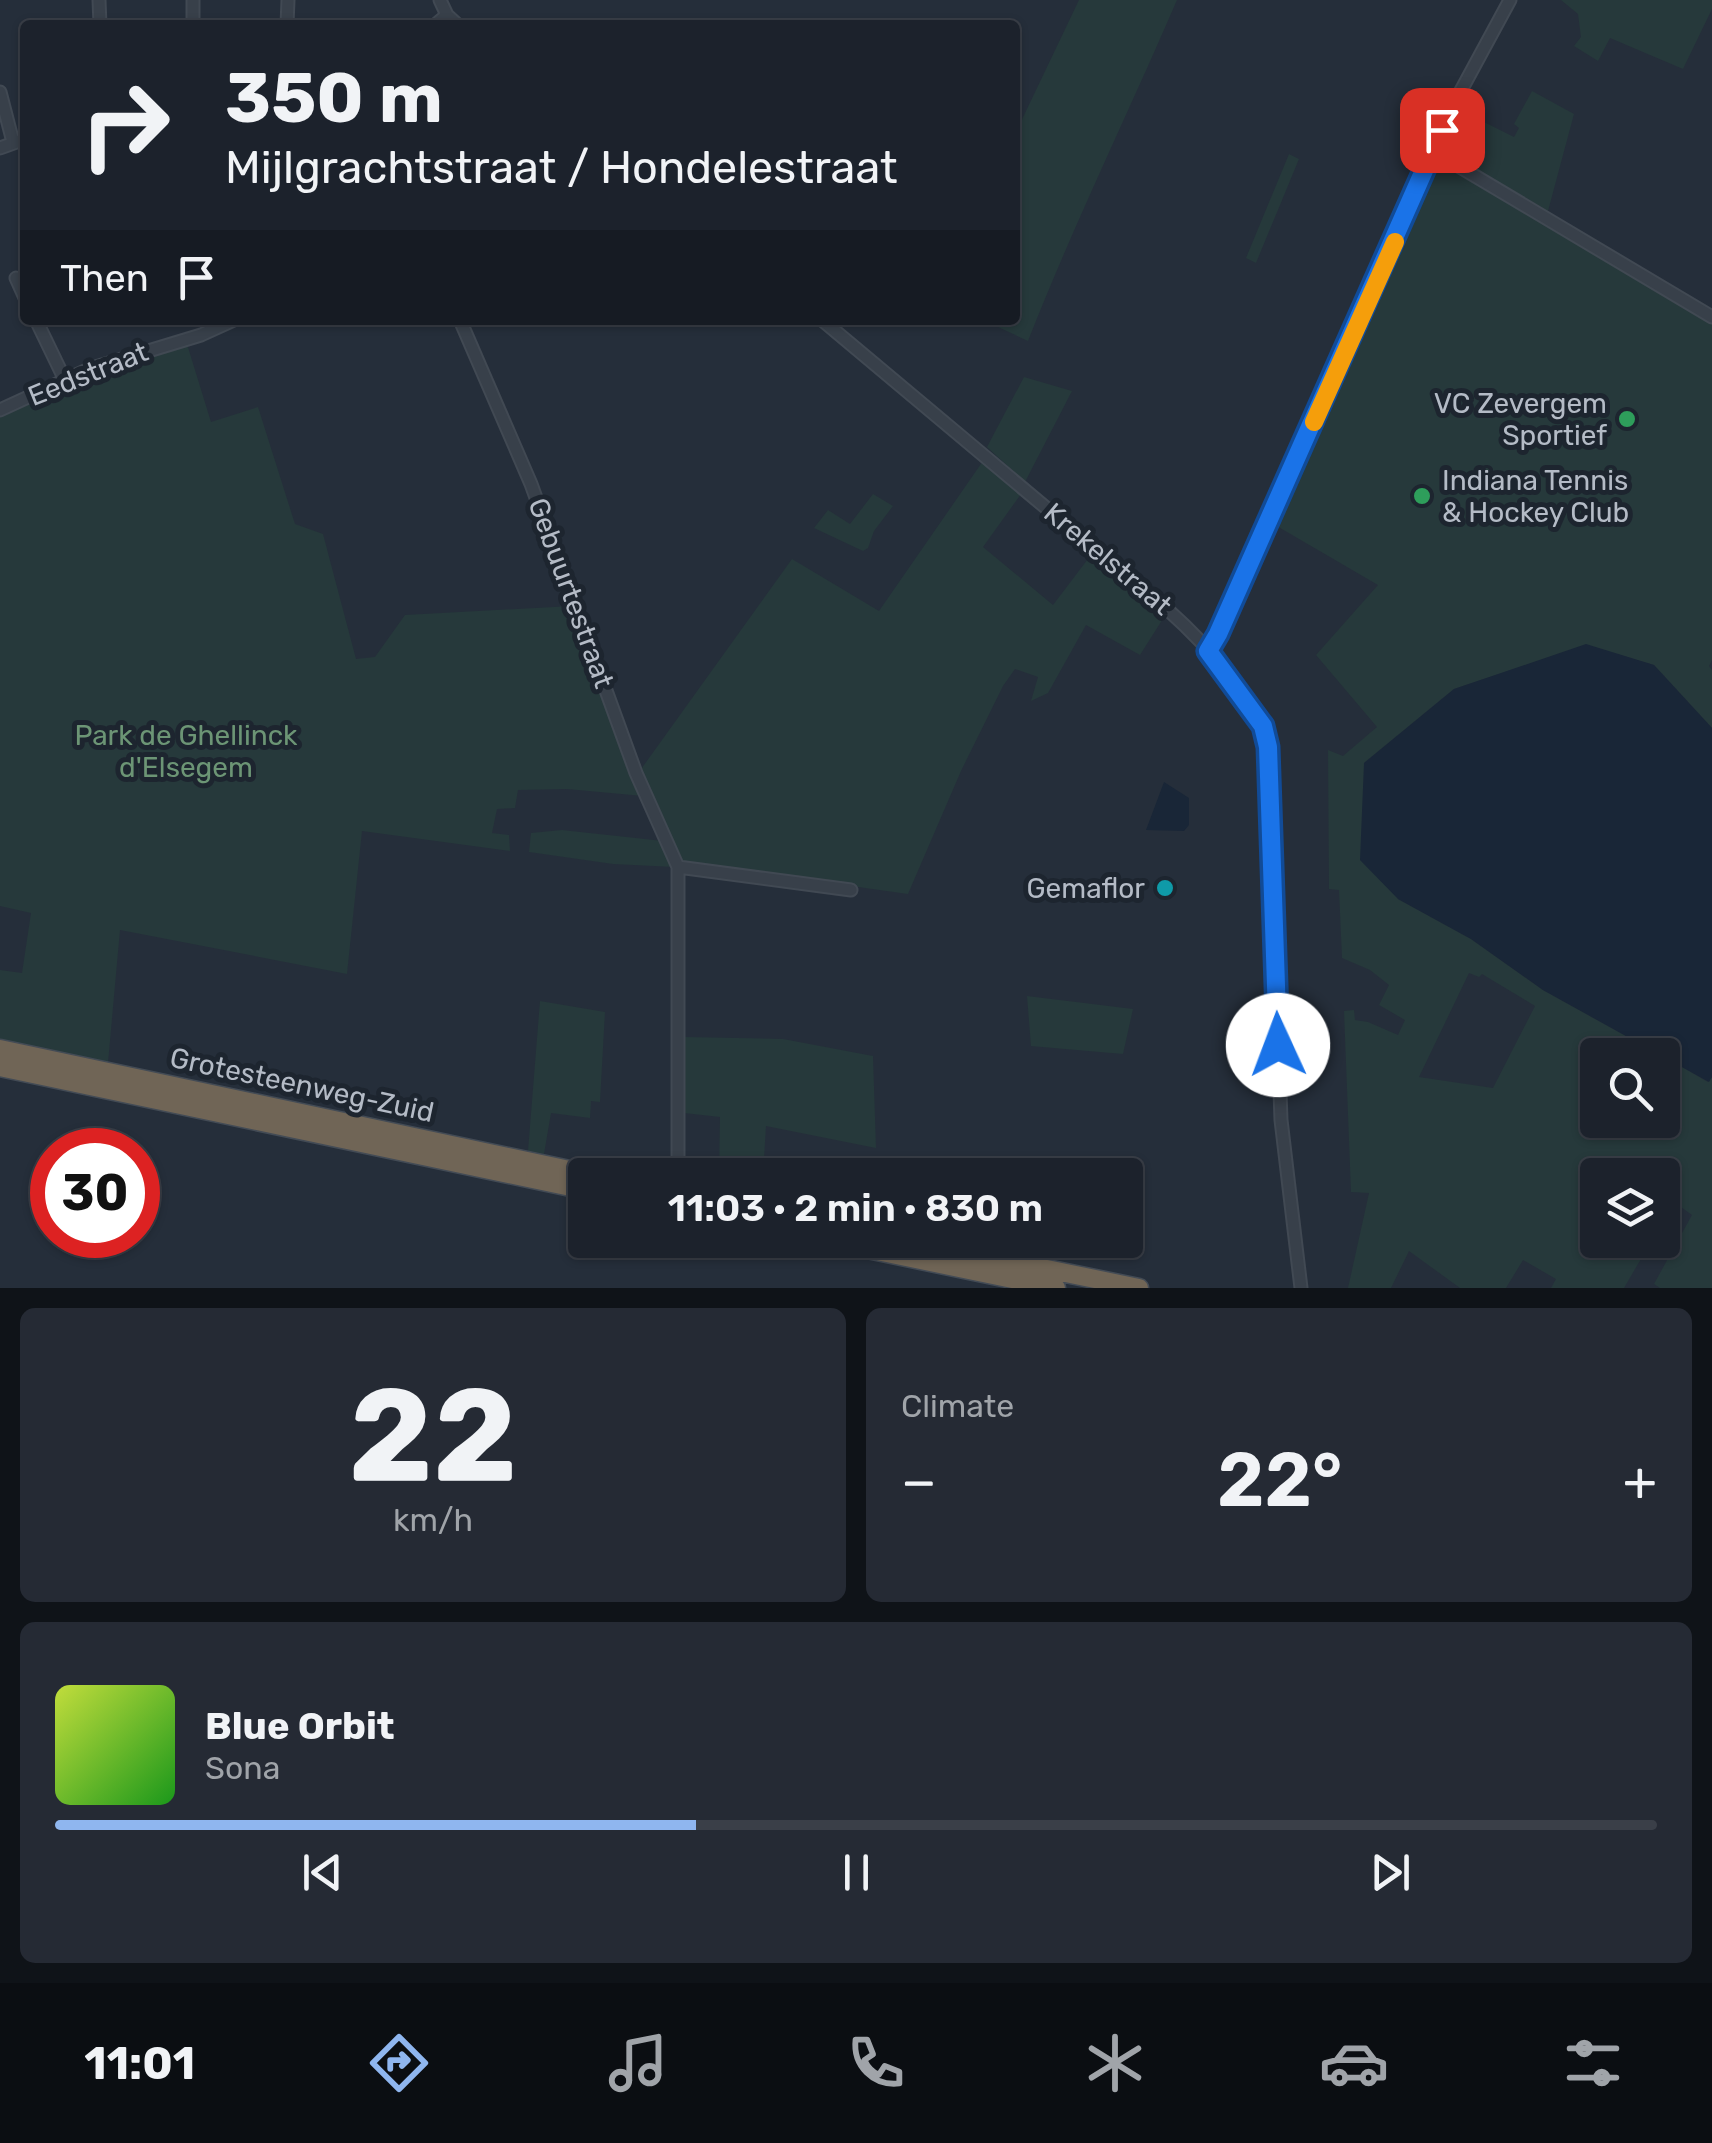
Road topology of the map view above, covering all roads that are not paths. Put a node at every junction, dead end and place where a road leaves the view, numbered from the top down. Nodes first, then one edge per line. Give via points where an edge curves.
1 (440, 0) edge
2 (1510, 0) edge
3 (448, 15) junction
4 (442, 20) edge
5 (453, 20) edge
6 (0, 92) edge
7 (19, 140) edge
8 (0, 148) edge
9 (1433, 152) junction
10 (16, 278) dead end
11 (20, 287) edge
12 (1712, 317) edge
13 (38, 325) edge
14 (223, 325) edge
15 (462, 325) edge
16 (828, 325) edge
17 (65, 380) junction
18 (0, 410) edge
19 (1208, 651) junction
20 (678, 867) junction
21 (851, 890) dead end
22 (0, 1049) edge
23 (0, 1067) edge
24 (678, 1158) edge
25 (568, 1170) edge
26 (568, 1186) edge
27 (911, 1258) edge
28 (993, 1258) edge
29 (1056, 1288) edge
30 (1139, 1288) edge
31 (1301, 1288) edge

1 - 3 street
2 - 9 street
3 - 4 street
3 - 5 street
6 - 7 street
7 - 8 street
9 - 12 street
9 - 19 street
10 - 11 street
13 - 17 street
14 - 17 street, Eedstraat
15 - 20 street, Gebuurtestraat via 532,484 636,774
16 - 19 street, Krekelstraat via 1142,587
17 - 18 street, Eedstraat
19 - 31 street, Krekelstraat via 1263,726 1268,747 1281,1120
20 - 21 street
20 - 24 street, Gebuurtestraat
22 - 25 highway, Grotesteenweg-Zuid
23 - 26 highway, Grotesteenweg-Zuid
27 - 29 highway
28 - 30 highway

